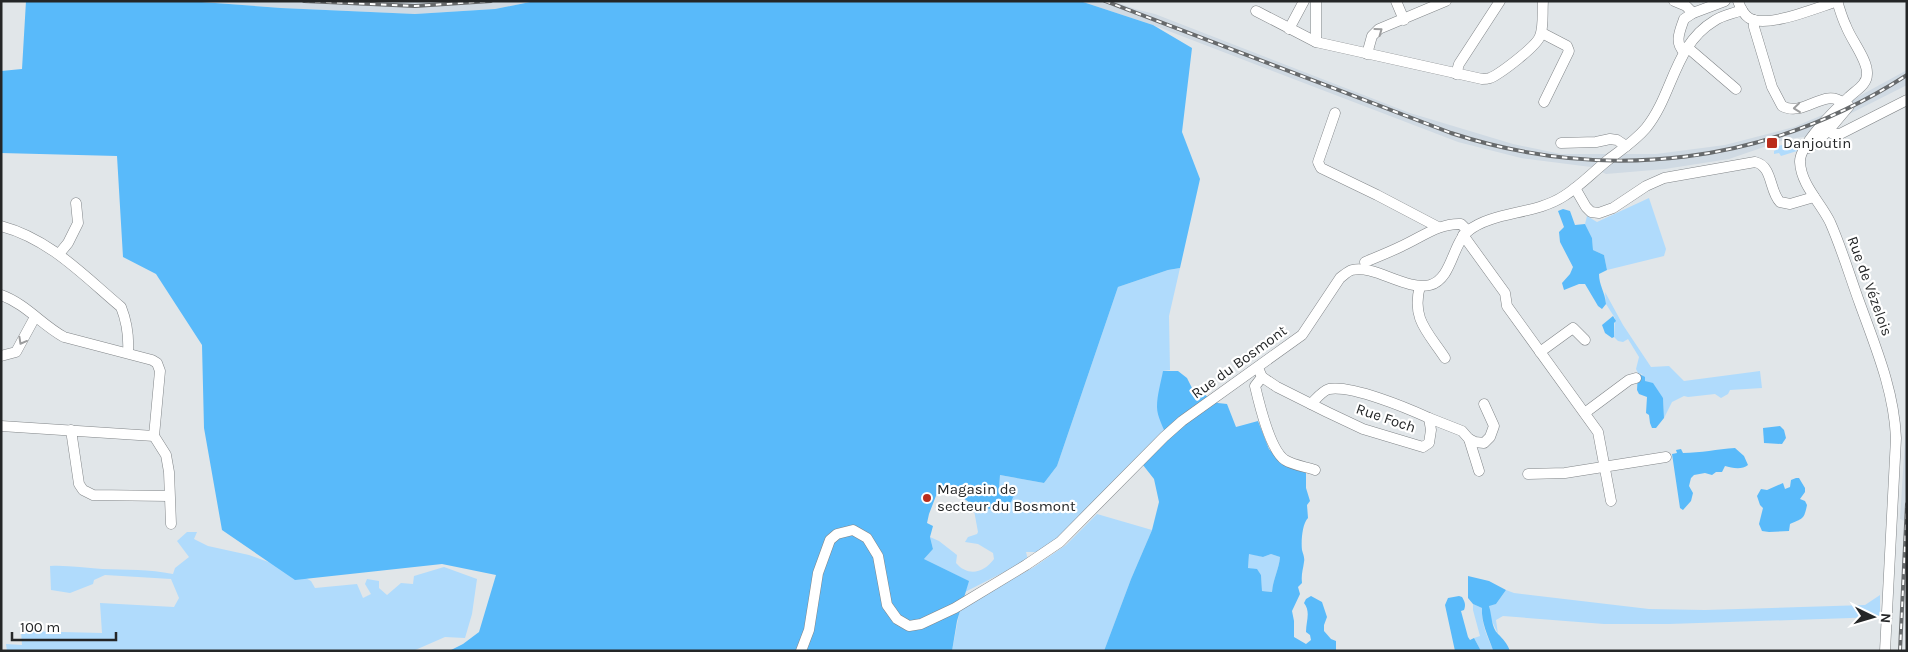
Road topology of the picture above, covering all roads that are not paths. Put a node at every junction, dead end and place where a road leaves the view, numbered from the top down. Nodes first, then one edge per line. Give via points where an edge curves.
1 (1304, 1) edge
2 (1316, 1) edge
3 (1396, 1) edge
4 (1446, 1) edge
5 (1500, 1) edge
6 (1543, 1) edge
7 (1674, 1) edge
8 (1725, 1) edge
9 (1837, 1) edge
10 (1740, 6) edge
11 (1256, 11) dead end
12 (1693, 13) junction
13 (1404, 20) junction
14 (1754, 20) junction
15 (1288, 29) junction
16 (1542, 33) junction
17 (1316, 42) junction
18 (1685, 50) junction
19 (1366, 54) junction
20 (1456, 74) junction
21 (1864, 84) junction
22 (1736, 89) dead end
23 (1907, 100) edge
24 (1544, 102) dead end
25 (1843, 103) junction
26 (1335, 113) dead end
27 (1826, 128) junction
28 (1561, 142) dead end
29 (1626, 146) junction
30 (1575, 188) junction
31 (1814, 197) junction
32 (76, 203) dead end
33 (1, 226) edge
34 (1438, 227) junction
35 (1466, 233) junction
36 (59, 254) junction
37 (1365, 262) dead end
38 (1420, 286) junction
39 (1, 295) edge
40 (35, 317) junction
41 (1585, 340) dead end
42 (1540, 352) junction
43 (128, 353) junction
44 (1, 356) edge
45 (1444, 358) dead end
46 (1260, 372) junction
47 (1636, 378) dead end
48 (1311, 404) junction
49 (1484, 404) dead end
50 (1586, 412) junction
51 (1429, 418) junction
52 (1, 426) edge
53 (71, 430) junction
54 (1465, 435) junction
55 (154, 436) junction
56 (1666, 457) dead end
57 (1604, 468) junction
58 (1314, 470) dead end
59 (1479, 471) dead end
60 (1528, 474) dead end
61 (169, 496) junction
62 (1611, 501) dead end
63 (171, 524) dead end
64 (801, 651) edge
65 (1886, 651) edge

1 - 15 street
2 - 17 street
3 - 13 street
4 - 13 street
5 - 20 street via 1459,64
6 - 16 street
7 - 12 street
8 - 12 street
9 - 14 street via 1783,18
9 - 21 street via 1846,28 1866,66
10 - 14 street via 1746,16
10 - 18 street via 1701,30
11 - 15 street
12 - 18 street via 1684,19 1679,33 1678,44
19 -> 13 street via 1372,36 1379,29
25 -> 14 street via 1829,98 1799,109 1782,106 1772,87
15 - 17 street
16 - 20 street via 1534,46 1490,78 1482,80
16 - 24 street via 1567,46 1569,51
17 - 19 street
18 - 22 street
18 - 29 street via 1655,115 1641,134
19 - 20 street
21 - 25 street
21 - 27 street
23 - 27 street via 1844,133 1833,134
25 - 27 street
26 - 34 street via 1318,162 1321,168
27 - 31 street, Rue de Vézelois via 1811,138 1802,151 1801,167
28 - 29 street via 1610,139
29 - 30 street
30 - 31 street via 1586,207 1599,213 1664,178 1755,162 1766,170 1773,193 1780,202 1790,204
30 - 35 street via 1547,205 1485,221
31 - 65 street, Rue de Vézelois via 1830,222 1865,316 1885,373 1893,411 1896,438
32 - 36 street via 78,223
33 - 36 street via 33,238
34 - 35 street via 1461,224
34 - 37 street
35 - 38 street via 1441,279
35 - 42 street via 1505,293 1507,306
36 - 43 street via 121,307 129,339
38 - 45 street via 1416,299 1418,316
38 - 46 street, Rue du Bosmont via 1374,272 1352,270 1340,278 1302,335
39 - 40 street via 20,303
40 - 43 street via 64,337
40 -> 44 street via 16,352
41 - 42 street via 1573,328
42 - 50 street
43 - 55 street via 152,360 160,371
46 - 48 street, Rue Foch via 1277,388
46 - 58 street via 1255,386 1263,421 1281,456 1286,461
46 - 64 street, Rue du Bosmont via 1164,437 1060,542 955,608 921,624 902,624 887,605 878,556 867,538 853,530 836,534 830,540 818,573 809,630
47 - 50 street
48 - 51 street, Rue Foch via 1327,390 1341,389 1365,394
48 - 51 street, Rue Foch via 1363,428 1424,446 1429,443
49 - 54 street via 1494,426 1490,437 1484,442 1475,442
50 - 57 street via 1598,432
51 - 54 street, Rue Foch
52 - 53 street
53 - 55 street
53 - 61 street via 79,484 84,490 93,495
54 - 59 street
55 - 61 street via 166,455
56 - 57 street
57 - 60 street
57 - 62 street
61 - 63 street

